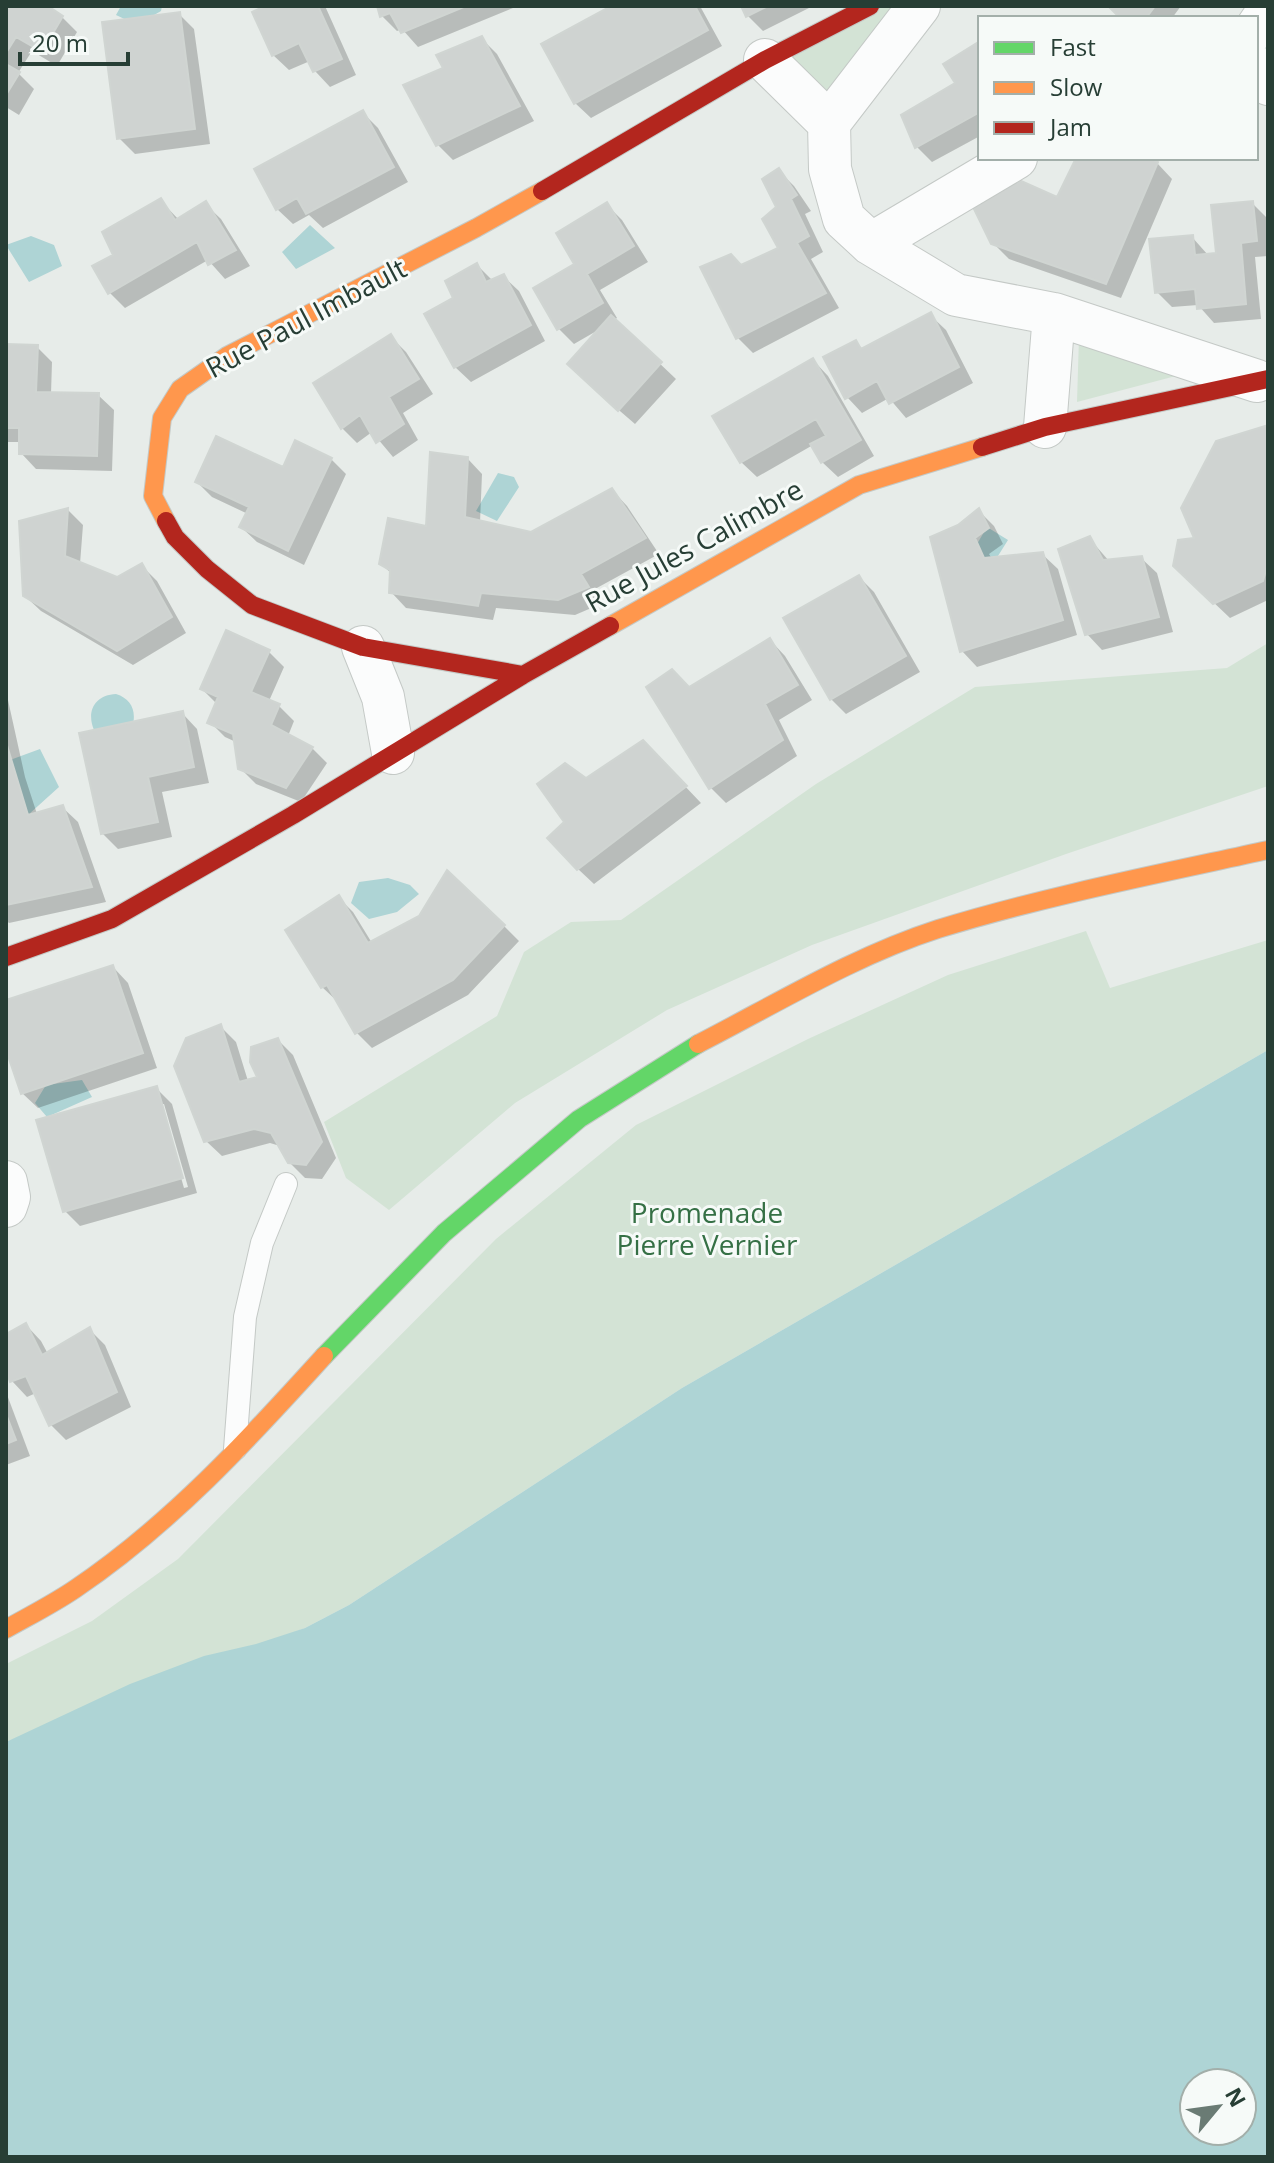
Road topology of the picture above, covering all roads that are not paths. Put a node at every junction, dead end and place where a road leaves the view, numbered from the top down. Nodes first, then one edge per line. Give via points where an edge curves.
1 (870, 6) edge
2 (919, 6) edge
3 (765, 60) junction
4 (829, 123) junction
5 (1013, 160) edge
6 (871, 244) junction
7 (1054, 314) junction
8 (1263, 380) edge
9 (1045, 427) junction
10 (363, 647) junction
11 (523, 675) junction
12 (393, 753) junction
13 (1268, 850) edge
14 (6, 957) edge
15 (6, 1182) edge
16 (286, 1184) dead end
17 (6, 1206) edge
18 (235, 1454) junction
19 (6, 1629) edge

1 - 3 street, Rue Paul Imbault
2 - 4 street
3 - 4 street
3 - 10 street, Rue Paul Imbault via 476,228 227,356 180,389 162,418 153,496 175,537 252,605
4 - 6 street via 830,169 844,219
5 - 6 street
6 - 7 street via 956,295
7 - 8 street
7 - 9 street
8 - 9 street, Rue Jules Calimbre
9 - 11 street, Rue Jules Calimbre via 859,485
10 - 11 street, Rue Paul Imbault
10 - 12 street via 383,697
11 - 12 street, Rue Jules Calimbre
12 - 14 street, Rue Jules Calimbre via 112,919
13 - 18 street via 1099,886 936,930 848,966 680,1053 579,1119 444,1233
15 - 17 street
16 - 18 lane via 262,1243 245,1317
18 - 19 street via 150,1532 74,1590

